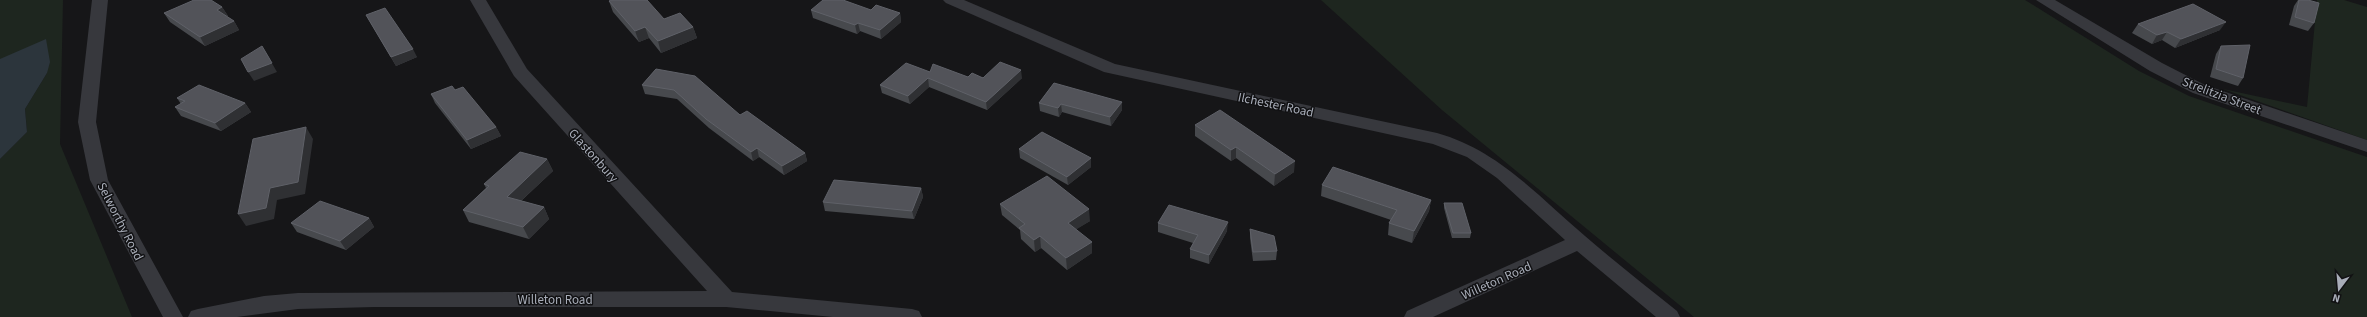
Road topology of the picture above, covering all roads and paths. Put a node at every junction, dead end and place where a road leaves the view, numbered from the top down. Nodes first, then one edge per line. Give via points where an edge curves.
1 (100, 0) edge
2 (478, 0) edge
3 (951, 0) edge
4 (2044, 0) edge
5 (2367, 146) edge
6 (1579, 242) junction
7 (726, 299) junction
8 (173, 317) edge
9 (198, 317) edge
10 (912, 317) edge
11 (1414, 317) edge
12 (1670, 317) edge

1 - 8 street, Selworthy Road via 88,122 99,180
2 - 7 street, Glastonbury via 520,72
3 - 6 street, Ilchester Road via 1110,68 1437,139 1473,153 1503,174
4 - 5 street, Strelitzia Street via 2156,68 2199,89
6 - 11 street, Willeton Road
6 - 12 street
7 - 9 street, Willeton Road via 298,301 264,304
7 - 10 street, Willeton Road

